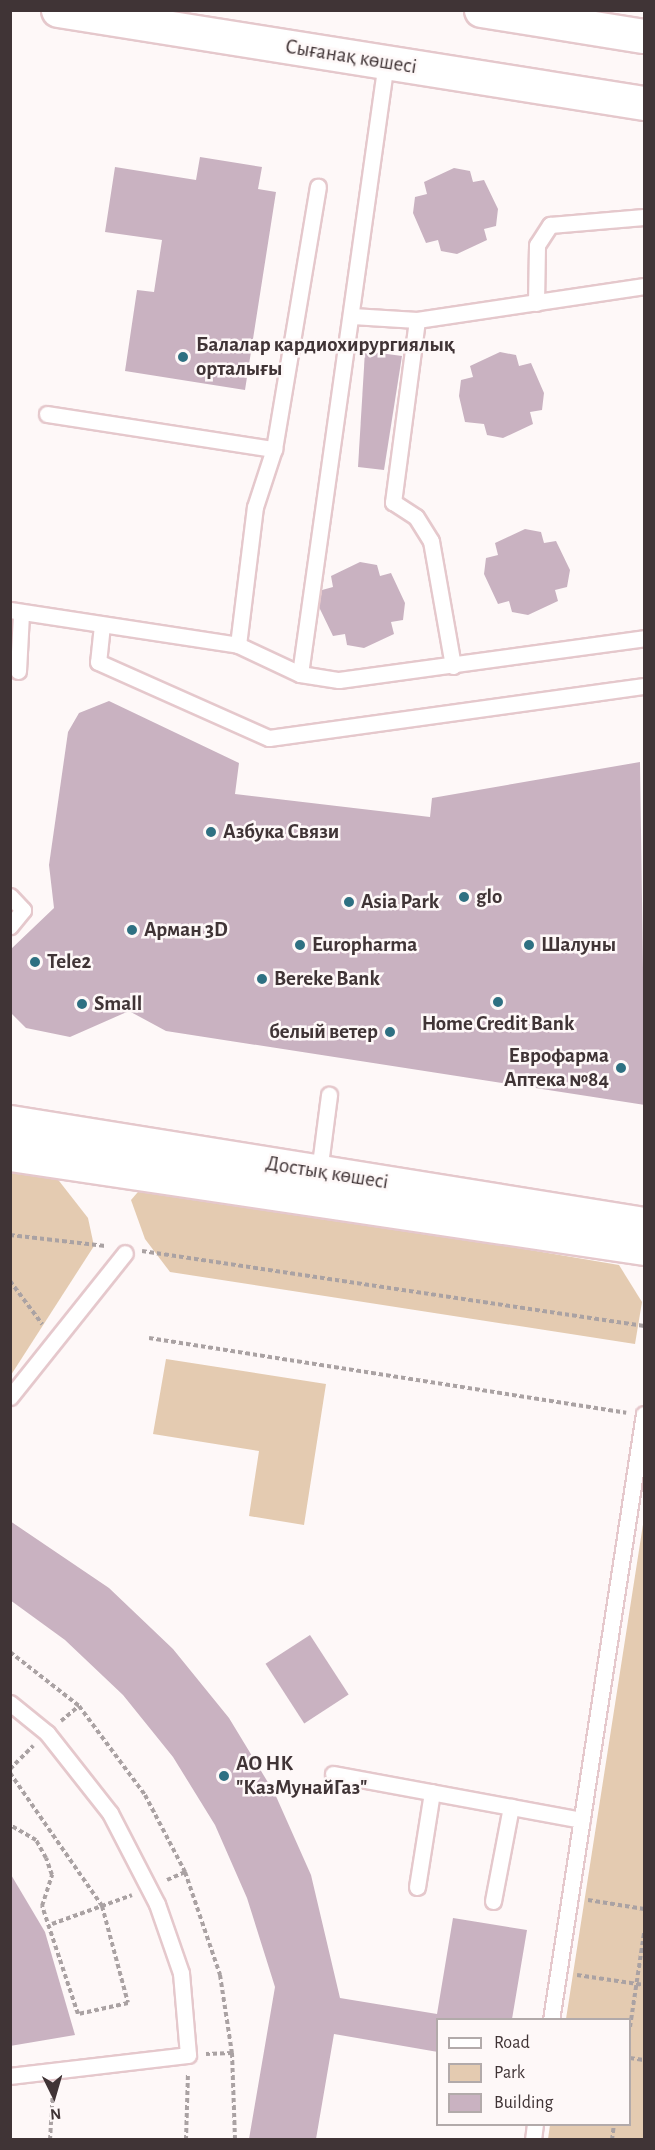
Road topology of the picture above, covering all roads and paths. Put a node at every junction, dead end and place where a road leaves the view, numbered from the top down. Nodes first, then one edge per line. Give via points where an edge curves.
1 (58, 10) edge
2 (481, 10) edge
3 (645, 36) edge
4 (386, 62) junction
5 (645, 103) edge
6 (318, 187) dead end
7 (645, 217) edge
8 (645, 286) edge
9 (536, 303) junction
10 (352, 316) junction
11 (417, 320) junction
12 (47, 414) dead end
13 (274, 449) junction
14 (16, 612) edge
15 (102, 625) junction
16 (645, 638) edge
17 (238, 645) junction
18 (453, 666) junction
19 (18, 671) dead end
20 (300, 674) junction
21 (645, 686) edge
22 (10, 896) edge
23 (10, 926) edge
24 (328, 1095) dead end
25 (10, 1122) edge
26 (10, 1154) edge
27 (319, 1172) junction
28 (645, 1224) edge
29 (10, 1235) edge
30 (645, 1248) edge
31 (124, 1250) junction
32 (10, 1281) edge
33 (645, 1326) edge
34 (149, 1338) dead end
35 (55, 1341) junction
36 (10, 1397) edge
37 (644, 1415) edge
38 (10, 1652) edge
39 (10, 1704) edge
40 (10, 1773) edge
41 (333, 1774) dead end
42 (432, 1792) junction
43 (511, 1807) junction
44 (582, 1820) junction
45 (10, 1825) edge
46 (185, 1872) junction
47 (417, 1887) dead end
48 (149, 1888) junction
49 (570, 1897) junction
50 (494, 1901) dead end
51 (102, 1906) junction
52 (645, 1909) edge
53 (51, 1924) junction
54 (645, 1933) edge
55 (558, 1972) junction
56 (636, 1983) junction
57 (645, 1985) edge
58 (551, 2018) edge
59 (631, 2020) edge
60 (232, 2053) junction
61 (188, 2055) junction
62 (53, 2071) junction
63 (10, 2076) edge
64 (50, 2139) edge
65 (186, 2139) edge
66 (235, 2139) edge

1 - 4 street, Сығанақ көшесі
2 - 3 street
4 - 5 street, Сығанақ көшесі
4 - 10 lane
6 - 13 lane
7 - 9 lane via 561,220 550,225 537,245
8 - 9 lane
9 - 11 lane
10 - 11 lane
10 - 20 lane
11 - 18 lane via 393,502 416,517 431,541
12 - 13 lane
13 - 17 lane via 255,507
14 - 15 lane
14 - 19 lane
15 - 17 lane
15 - 21 lane via 98,662 269,738
16 - 18 lane
17 - 20 lane
18 - 20 lane via 339,680
22 - 23 lane via 23,910
24 - 27 lane
25 - 27 street, Достық көшесі
26 - 30 street, Достық көшесі
27 - 28 street, Достық көшесі
29 - 31 path
31 - 33 path
31 - 35 lane
32 - 35 path
34 - 37 path
35 - 36 lane
37 - 44 lane
38 - 46 path via 79,1706 145,1795
39 - 48 lane via 47,1733 110,1813
40 - 51 path
41 - 42 lane
42 - 43 lane
42 - 47 lane
43 - 44 lane
43 - 50 lane
44 - 49 lane
45 - 53 path via 36,1840 46,1858 52,1875 42,1906
46 - 48 path
46 - 60 path via 220,1974
48 - 51 path
48 - 61 lane via 181,1972
49 - 52 path
49 - 55 lane
51 - 53 path
51 - 53 path via 128,2003 78,2014
54 - 56 path
55 - 56 path
55 - 58 lane
56 - 57 path
56 - 59 path
60 - 61 path
60 - 66 path
61 - 62 lane
61 - 65 path
62 - 63 lane
62 - 64 path

